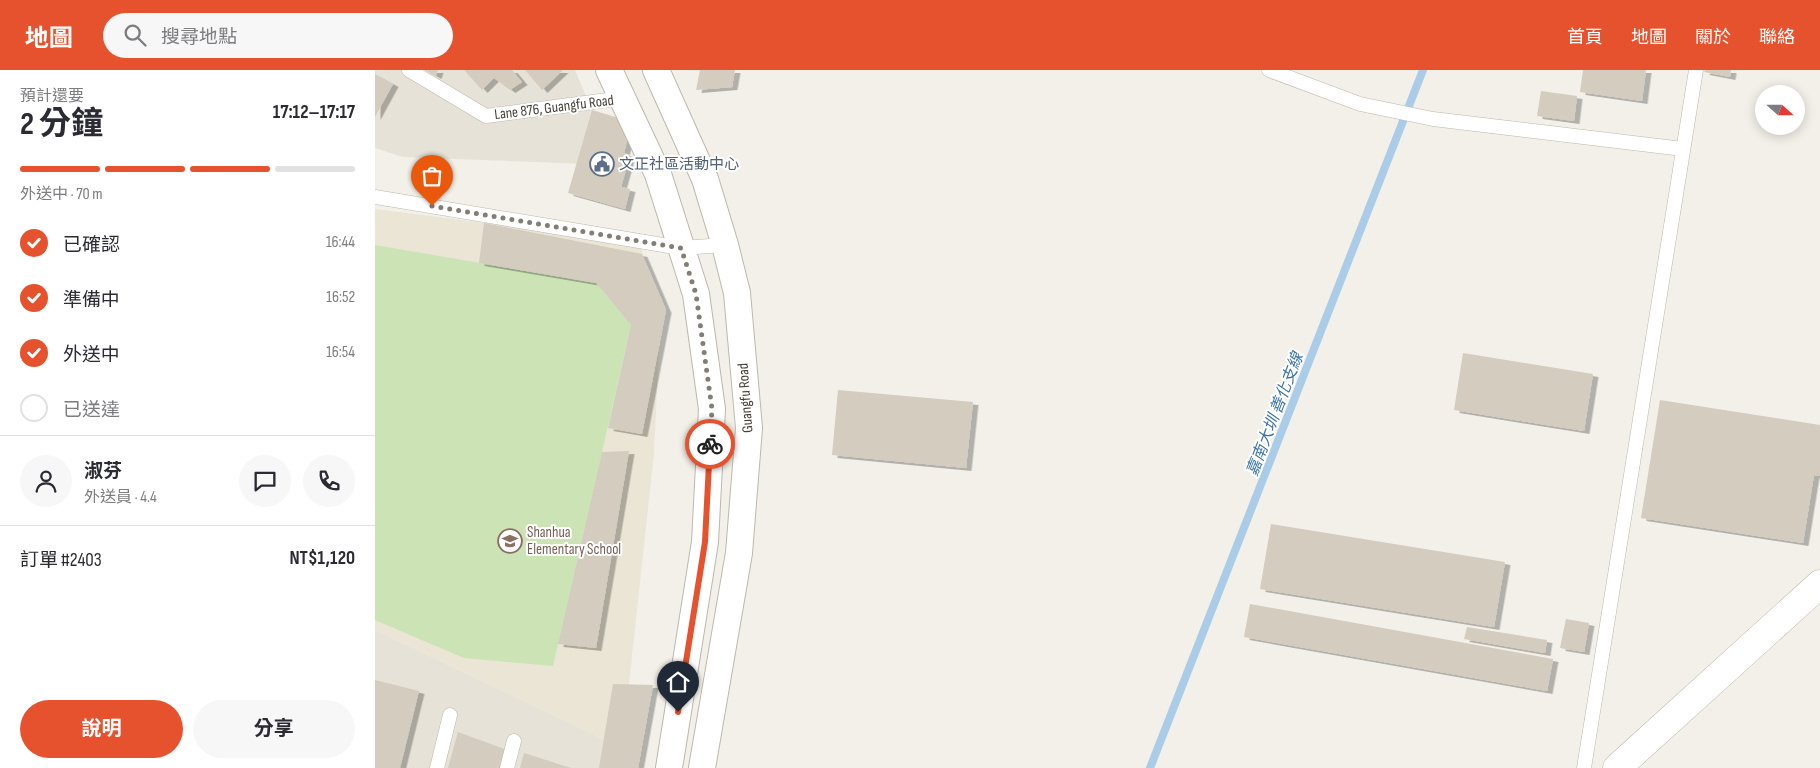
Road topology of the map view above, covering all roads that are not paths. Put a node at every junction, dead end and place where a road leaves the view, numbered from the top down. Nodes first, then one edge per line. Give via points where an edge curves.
1 (409, 70) edge
2 (609, 70) edge
3 (656, 70) edge
4 (1269, 70) edge
5 (1695, 70) edge
6 (623, 98) junction
7 (1683, 149) junction
8 (375, 197) edge
9 (725, 246) junction
10 (681, 248) junction
11 (1820, 584) edge
12 (450, 715) dead end
13 (514, 741) dead end
14 (437, 768) edge
15 (507, 768) edge
16 (669, 768) edge
17 (702, 768) edge
18 (1584, 768) edge
19 (1617, 768) edge

1 - 6 lane, Lane 876, Guangfu Road via 486,116
2 - 6 street
3 - 9 street, Guangfu Road via 705,179
4 - 7 lane via 1361,104 1417,116
5 - 7 lane
6 - 10 street via 658,174
7 - 18 lane
8 - 10 lane
9 - 10 lane
9 - 17 street, Guangfu Road via 737,294 749,428 739,553
10 - 16 street via 696,294 712,409 705,542
11 - 19 street
12 - 14 lane
13 - 15 lane

